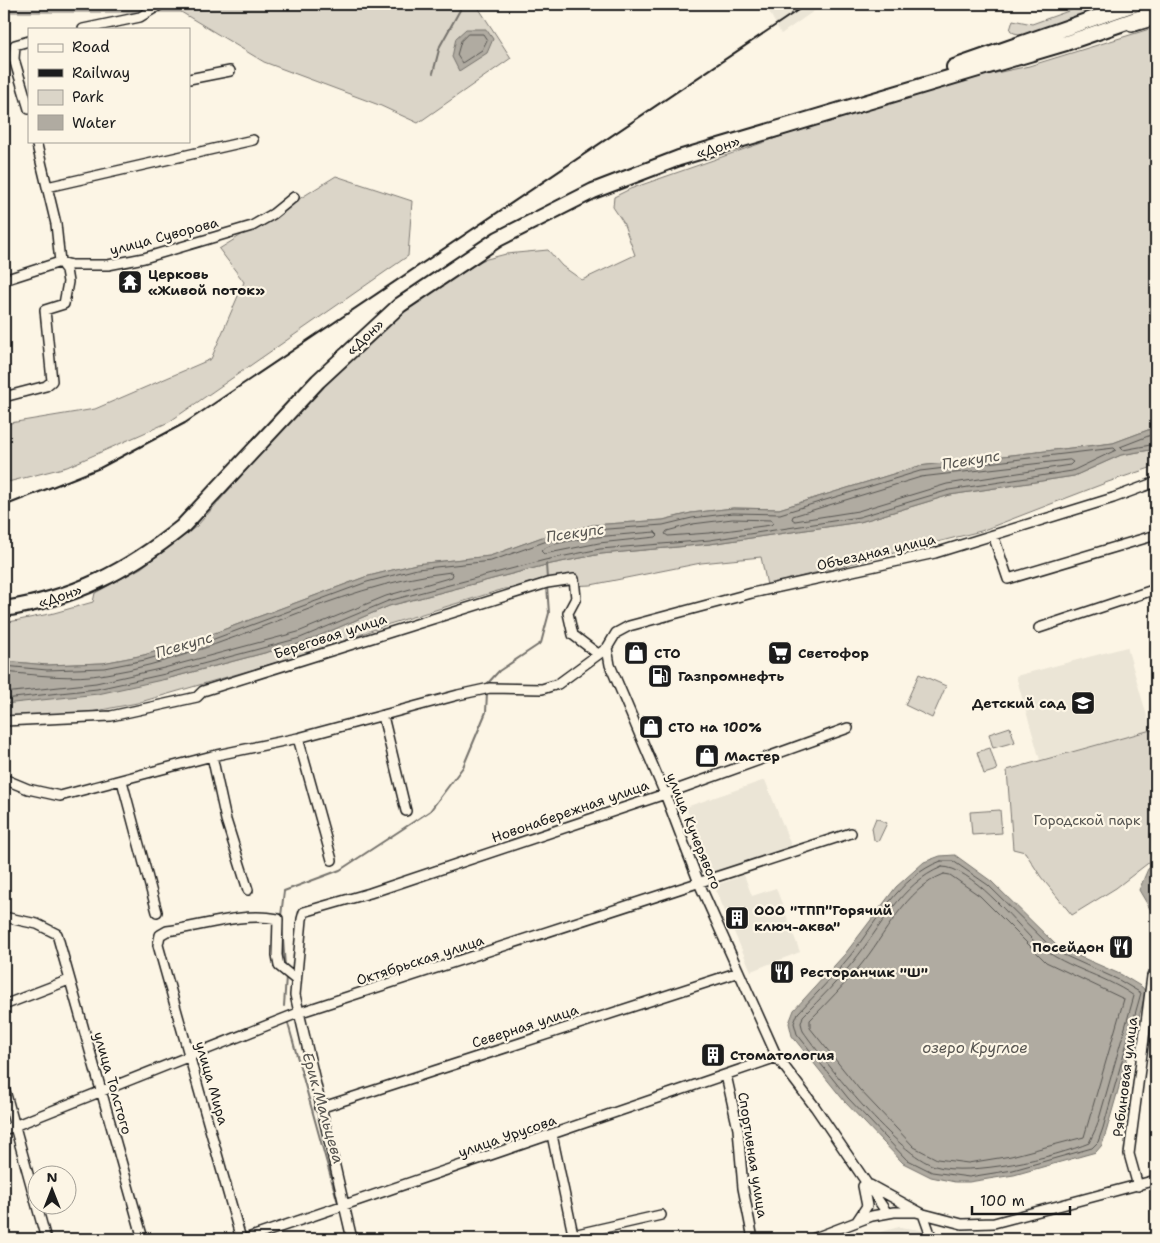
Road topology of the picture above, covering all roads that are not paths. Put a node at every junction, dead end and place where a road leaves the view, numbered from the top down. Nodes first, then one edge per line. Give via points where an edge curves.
1 (1132, 4) edge
2 (1136, 4) edge
3 (158, 6) dead end
4 (1156, 12) edge
5 (1107, 14) junction
6 (1156, 20) edge
7 (88, 28) edge
8 (28, 41) edge
9 (1066, 43) junction
10 (230, 71) dead end
11 (190, 79) edge
12 (28, 106) edge
13 (774, 130) junction
14 (253, 140) dead end
15 (36, 142) edge
16 (47, 187) junction
17 (294, 197) dead end
18 (60, 262) junction
19 (4, 280) edge
20 (4, 397) edge
21 (1156, 482) edge
22 (993, 535) junction
23 (1156, 535) edge
24 (1156, 590) edge
25 (4, 609) edge
26 (1039, 628) dead end
27 (607, 648) junction
28 (598, 654) junction
29 (382, 716) junction
30 (4, 721) edge
31 (848, 728) dead end
32 (298, 738) junction
33 (212, 756) junction
34 (4, 779) edge
35 (122, 781) junction
36 (664, 794) junction
37 (406, 811) dead end
38 (851, 833) dead end
39 (332, 860) dead end
40 (699, 883) junction
41 (248, 890) dead end
42 (157, 912) dead end
43 (4, 918) edge
44 (739, 972) junction
45 (1156, 974) edge
46 (295, 979) junction
47 (68, 980) junction
48 (4, 1005) edge
49 (298, 1013) junction
50 (190, 1055) junction
51 (777, 1057) junction
52 (726, 1075) junction
53 (4, 1087) edge
54 (102, 1092) junction
55 (320, 1108) junction
56 (15, 1125) junction
57 (4, 1130) edge
58 (552, 1135) junction
59 (859, 1174) junction
60 (1156, 1180) edge
61 (865, 1183) junction
62 (1138, 1186) junction
63 (345, 1204) junction
64 (887, 1213) junction
65 (923, 1214) junction
66 (661, 1215) dead end
67 (855, 1222) junction
68 (574, 1237) edge
69 (46, 1239) edge
70 (143, 1239) edge
71 (241, 1239) edge
72 (245, 1239) edge
73 (352, 1239) edge
74 (753, 1239) edge
75 (812, 1239) edge
76 (932, 1239) edge

1 - 5 street
2 - 5 highway, «Дон»
3 - 7 street via 140,17
4 - 9 highway, «Дон»
5 - 13 highway, «Дон»
6 - 9 street
8 - 12 street via 15,45 14,59
9 - 13 highway, «Дон»
10 - 11 street
13 - 25 highway, «Дон» via 679,158 593,192 498,239 464,260 400,305 318,381 188,521 169,537 128,566 71,594
14 - 16 street
15 - 16 street
16 - 18 street via 56,224
17 - 18 street, улица Суворова via 274,214 252,226 144,258 108,265
18 - 19 street, улица Суворова
18 - 20 street via 66,270 68,282 64,304 45,310 52,381 46,386
21 - 22 street, Объездная улица
22 - 23 street via 1008,579
22 - 27 street, Объездная улица via 935,553 752,593 629,626 616,633
24 - 26 street
27 - 28 street, Объездная улица
27 - 36 street, улица Кучерявого via 610,665
28 - 29 street, Объездная улица via 558,684 542,690 490,688
28 - 30 street, Береговая улица via 573,635 568,614 576,598 574,578 547,583 392,630 203,690 197,697 111,716
29 - 32 street, Объездная улица
29 - 37 street
31 - 36 street, Новонабережная улица
32 - 33 street, Объездная улица
32 - 39 street
33 - 35 street, Объездная улица
33 - 41 street via 226,820
34 - 35 street, Объездная улица via 28,789 60,796
35 - 42 street
36 - 40 street, улица Кучерявого
36 - 46 street, Новонабережная улица via 370,893 304,912
38 - 40 street, Октябрьская улица
40 - 44 street, улица Кучерявого
40 - 49 street, Октябрьская улица
43 - 47 street, улица Толстого via 37,924 57,934
44 - 51 street, улица Кучерявого
44 - 55 street, Северная улица
45 - 62 street, Рябиновая улица via 1152,976 1129,1154
46 - 49 street
46 - 50 street, улица Мира via 279,966 278,919 246,918 167,931 160,935 158,946
47 - 48 street
47 - 54 street, улица Толстого
49 - 50 street, Октябрьская улица
49 - 55 street
50 - 54 street, Октябрьская улица
50 - 71 street, улица Мира
51 - 52 street, улица Урусова
51 - 59 street, улица Кучерявого
52 - 58 street, улица Урусова
52 - 74 street, Спортивная улица via 738,1129 743,1188
53 - 56 street
54 - 56 street, Октябрьская улица
54 - 70 street, улица Толстого
55 - 63 street
56 - 57 street, Октябрьская улица
56 - 69 street
58 - 63 street, улица Урусова
58 - 68 street
59 - 61 street, улица Кучерявого
59 - 67 street, улица Кучерявого via 868,1203 865,1212
60 - 62 street
61 - 64 street, улица Кучерявого
61 - 65 street, улица Кучерявого
62 - 65 street via 983,1224 948,1222
63 - 72 street, улица Урусова
63 - 73 street
64 - 65 street via 906,1211
64 - 67 street
65 - 76 street
66 - 68 street
67 - 75 street

